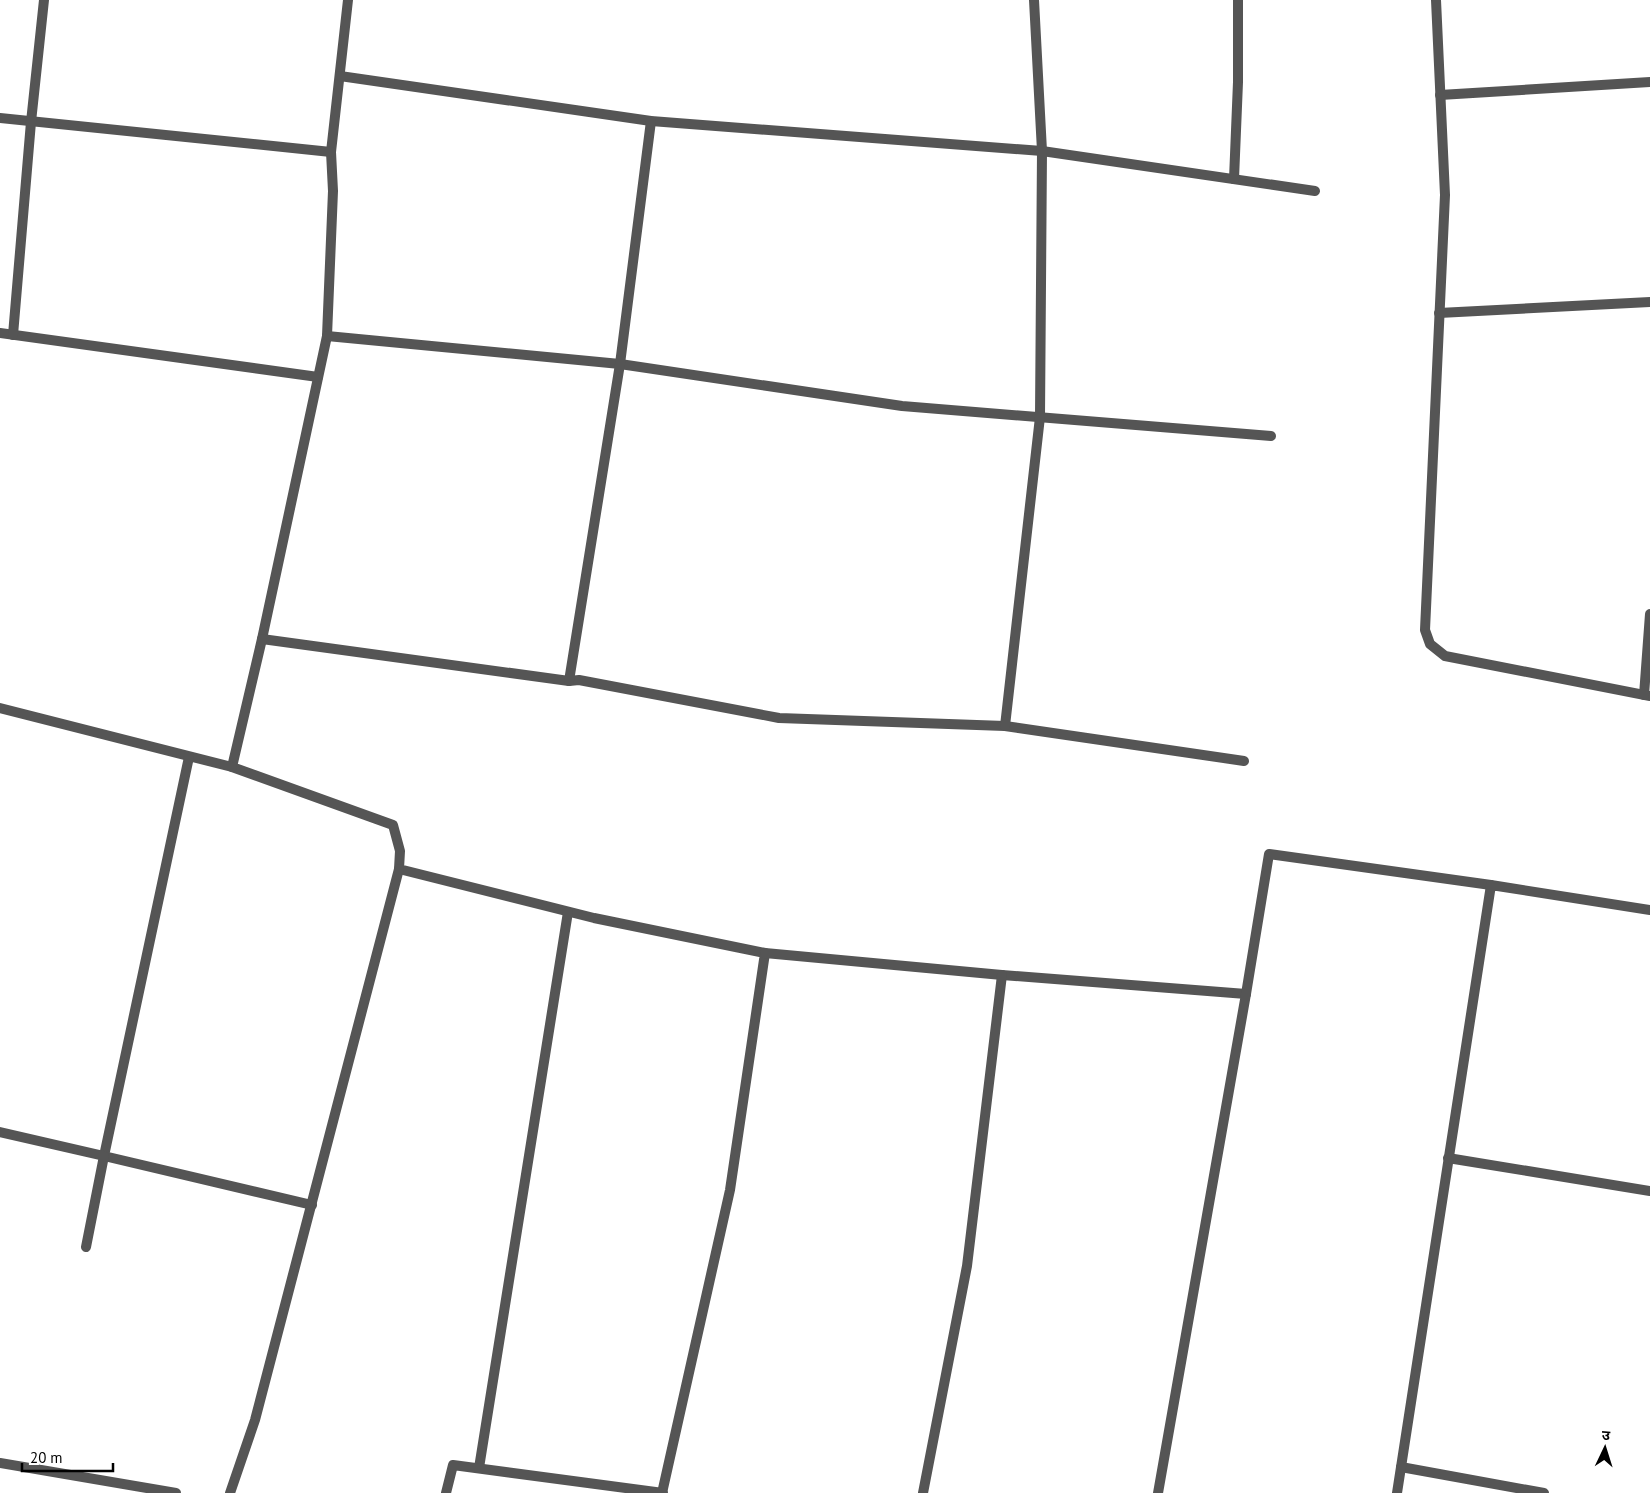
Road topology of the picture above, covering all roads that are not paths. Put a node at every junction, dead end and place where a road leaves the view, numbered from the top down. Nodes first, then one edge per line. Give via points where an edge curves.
1 (44, 0) edge
2 (348, 0) edge
3 (1034, 0) edge
4 (1238, 0) edge
5 (1436, 0) edge
6 (340, 76) junction
7 (1650, 82) edge
8 (1440, 95) junction
9 (0, 118) edge
10 (651, 121) junction
11 (31, 122) junction
12 (330, 152) junction
13 (1042, 152) junction
14 (1234, 179) junction
15 (1315, 191) dead end
16 (1650, 302) edge
17 (1439, 313) junction
18 (0, 333) edge
19 (14, 335) junction
20 (327, 336) junction
21 (620, 364) junction
22 (318, 377) junction
23 (1040, 417) junction
24 (1271, 436) dead end
25 (1650, 614) edge
26 (262, 639) junction
27 (569, 681) junction
28 (1647, 696) edge
29 (0, 708) edge
30 (1005, 726) junction
31 (189, 757) junction
32 (1244, 761) dead end
33 (232, 767) junction
34 (399, 869) junction
35 (1490, 885) junction
36 (1650, 910) edge
37 (568, 912) junction
38 (765, 953) junction
39 (1002, 975) junction
40 (1246, 994) junction
41 (0, 1132) edge
42 (104, 1156) junction
43 (1448, 1158) junction
44 (1650, 1191) edge
45 (312, 1204) junction
46 (86, 1247) dead end
47 (0, 1463) edge
48 (1400, 1467) junction
49 (478, 1468) junction
50 (597, 1489) edge
51 (176, 1493) edge
52 (230, 1493) edge
53 (446, 1493) edge
54 (662, 1493) edge
55 (923, 1493) edge
56 (1158, 1493) edge
57 (1397, 1493) edge
58 (1544, 1493) edge

1 - 11 street
2 - 6 street
3 - 13 street
4 - 14 street
5 - 8 street
6 - 10 street
6 - 12 street
7 - 8 street
8 - 17 street via 1445,195
9 - 11 street
10 - 13 street
10 - 21 street
11 - 12 street
11 - 19 street
12 - 20 street via 333,191
13 - 14 street
13 - 23 street
14 - 15 street
16 - 17 street
17 - 28 street via 1425,630 1430,644 1445,656
18 - 19 street
19 - 22 street
20 - 21 street
20 - 22 street
21 - 23 street via 902,406
21 - 27 street
22 - 26 street
23 - 24 street
23 - 30 street
25 - 28 street
26 - 27 street
26 - 33 street
27 - 30 street via 579,680 779,718
29 - 31 street
30 - 32 street
31 - 33 street
31 - 42 street
33 - 34 street via 393,825 400,851
34 - 37 street
34 - 45 street
35 - 36 street
35 - 40 street via 1269,854
35 - 43 street
37 - 38 street
37 - 49 street
38 - 39 street
38 - 54 street via 730,1190
39 - 40 street
39 - 55 street via 966,1266
40 - 56 street
41 - 42 street
42 - 45 street
42 - 46 street
43 - 44 street
43 - 48 street
45 - 52 street via 255,1420
47 - 51 street
48 - 57 street
48 - 58 street
49 - 50 street
49 - 53 street via 453,1465
50 - 54 street

